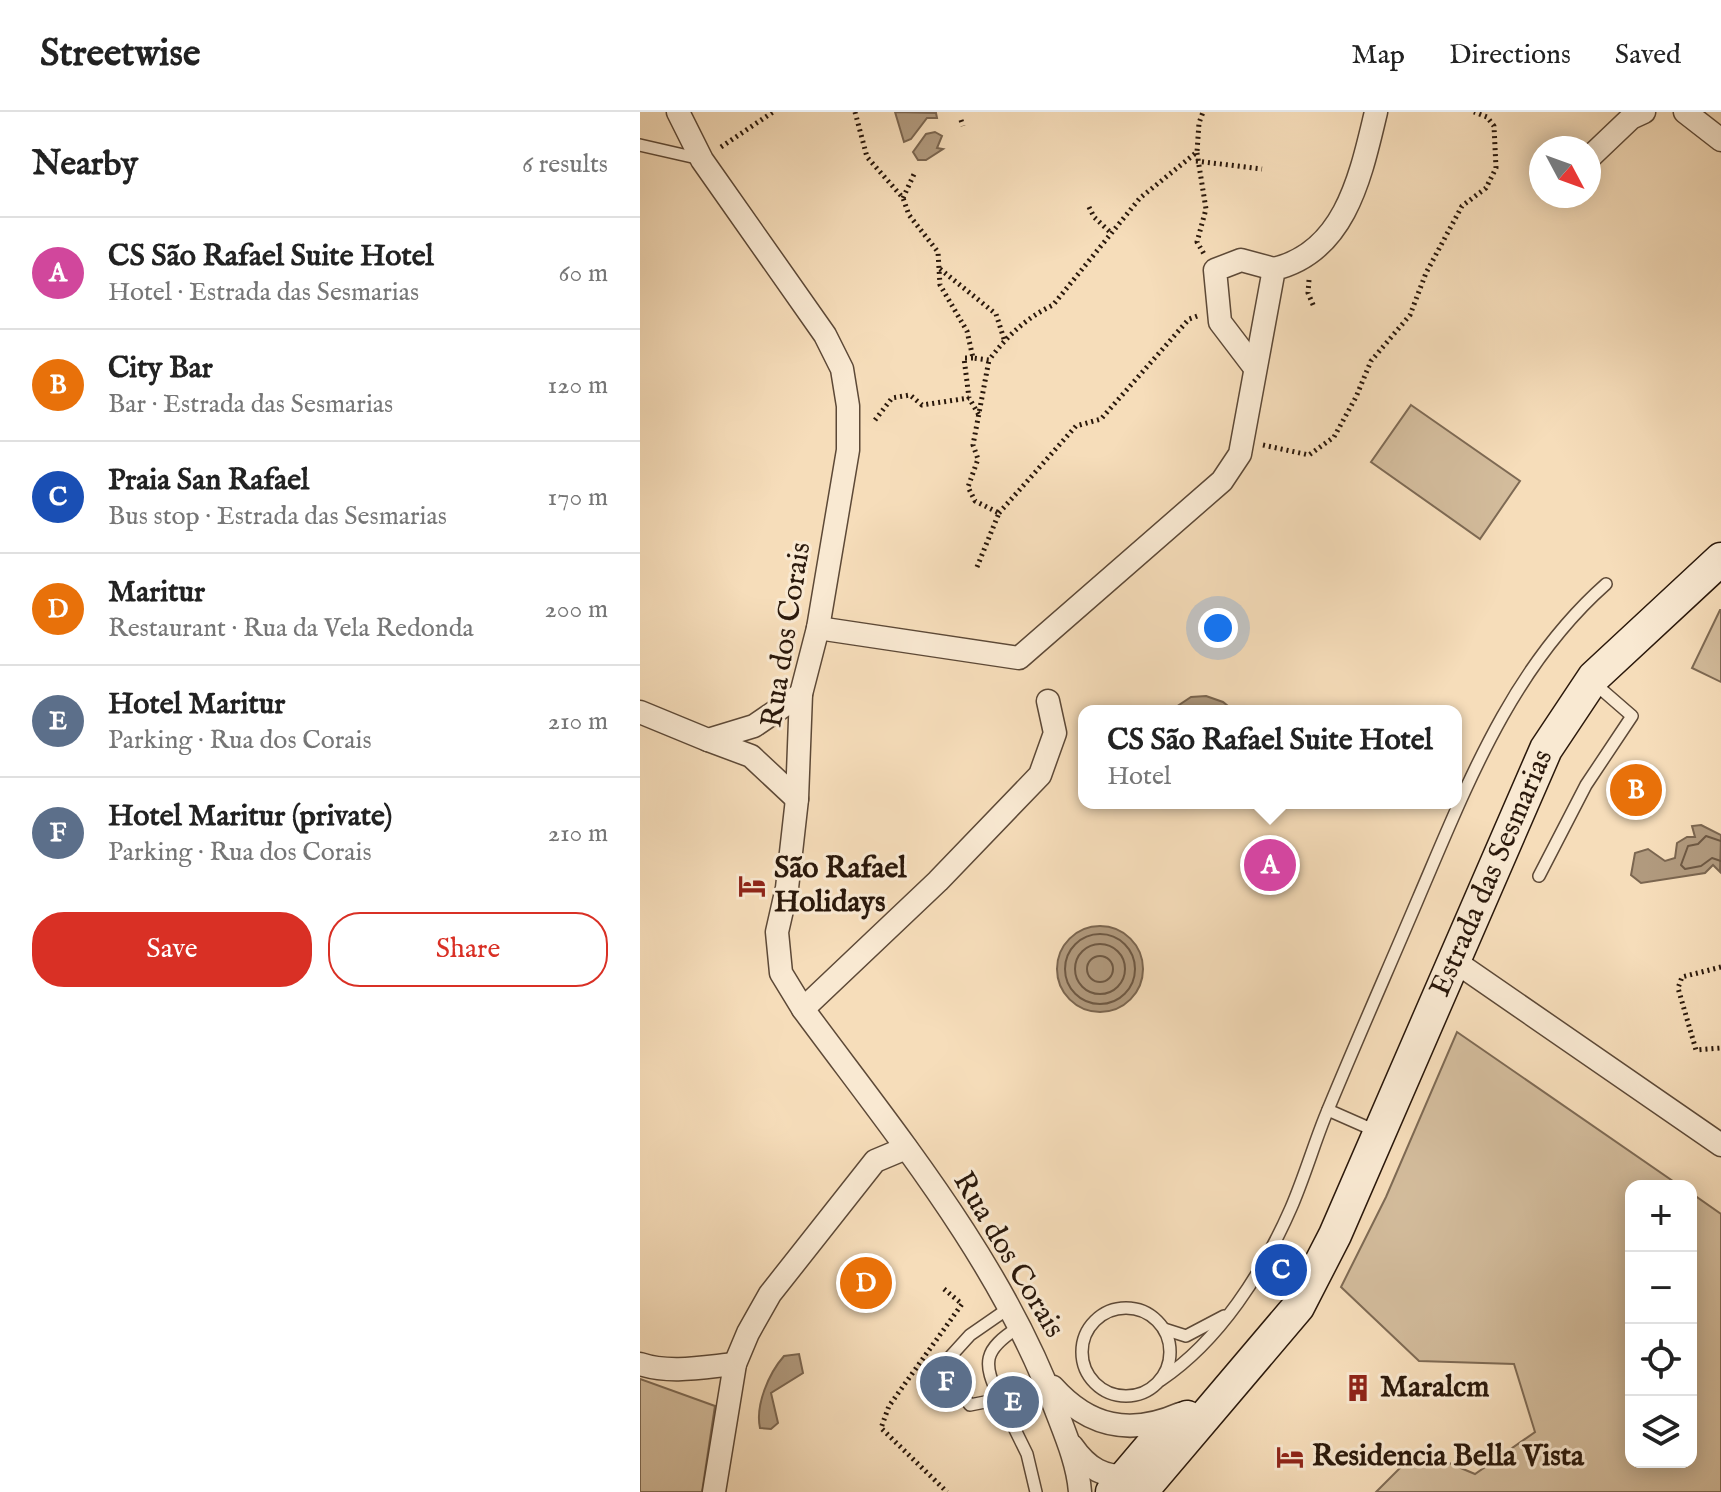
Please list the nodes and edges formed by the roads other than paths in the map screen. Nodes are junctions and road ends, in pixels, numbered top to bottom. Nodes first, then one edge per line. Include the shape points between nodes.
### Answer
1 (678, 112) edge
2 (1376, 112) edge
3 (1644, 112) edge
4 (1685, 112) edge
5 (1721, 140) edge
6 (640, 145) edge
7 (1601, 147) edge
8 (702, 160) junction
9 (1274, 269) junction
10 (1255, 368) junction
11 (1721, 559) edge
12 (1606, 584) dead end
13 (818, 628) junction
14 (1592, 680) junction
15 (801, 694) junction
16 (1048, 701) dead end
17 (640, 712) edge
18 (708, 740) junction
19 (797, 799) junction
20 (1462, 802) edge
21 (1459, 809) edge
22 (1539, 876) dead end
23 (1453, 960) junction
24 (803, 1009) junction
25 (1328, 1110) junction
26 (1379, 1133) junction
27 (1721, 1145) edge
28 (906, 1148) junction
29 (1335, 1235) junction
30 (1231, 1311) junction
31 (1014, 1318) junction
32 (1164, 1329) junction
33 (640, 1364) edge
34 (735, 1364) junction
35 (1045, 1378) junction
36 (1161, 1380) junction
37 (1000, 1399) junction
38 (1199, 1406) junction
39 (1101, 1423) junction
40 (1067, 1438) junction
41 (1129, 1481) edge
42 (714, 1492) edge
43 (1036, 1492) edge
44 (1080, 1492) edge

1 - 8 street, Rua dos Corais
2 - 9 street via 1345,217 1293,265
3 - 7 street
4 - 5 street
6 - 8 lane
8 - 13 street, Rua dos Corais via 825,335 842,369 848,450
9 - 10 street
9 - 10 street via 1241,260 1215,270 1220,322
10 - 13 street via 1233,468 1019,658
11 - 14 street, Estrada das Sesmarias
12 - 20 lane via 1570,616 1499,717
13 - 15 street, Rua dos Corais
14 - 22 lane via 1632,716 1586,785
14 - 23 street, Estrada das Sesmarias via 1546,749
15 - 18 street via 754,726
15 - 19 street, Rua dos Corais
16 - 24 street via 1055,733 1040,775
17 - 18 street
18 - 19 street via 751,756
19 - 24 street, Rua dos Corais via 777,952 781,973
21 - 25 lane
23 - 26 street, Estrada das Sesmarias
23 - 27 street
24 - 28 street, Rua dos Corais
25 - 26 lane
25 - 30 lane via 1291,1208
26 - 29 street, Estrada das Sesmarias
28 - 31 street, Rua dos Corais via 969,1238
28 - 34 street via 875,1161 770,1294
29 - 38 street, Estrada das Sesmarias via 1260,1339
29 - 41 street, Estrada das Sesmarias via 1298,1307 1180,1447
30 - 32 lane via 1186,1336
30 - 36 lane via 1187,1362
31 - 35 street, Rua dos Corais
31 - 37 lane via 988,1355 988,1376
31 - 37 lane via 970,1335 940,1368 970,1405
32 - 36 lane via 1170,1358
32 - 36 lane via 1146,1312 1119,1308 1094,1320 1082,1341 1081,1357 1090,1380 1115,1396 1144,1393
33 - 34 street via 680,1369
34 - 42 street
35 - 39 street via 1072,1408
35 - 40 street
37 - 43 lane via 1027,1454
38 - 39 street via 1164,1421 1134,1426
38 - 41 street, Estrada das Sesmarias
39 - 41 street via 1134,1446
40 - 41 street via 1084,1463 1109,1478
40 - 44 street

